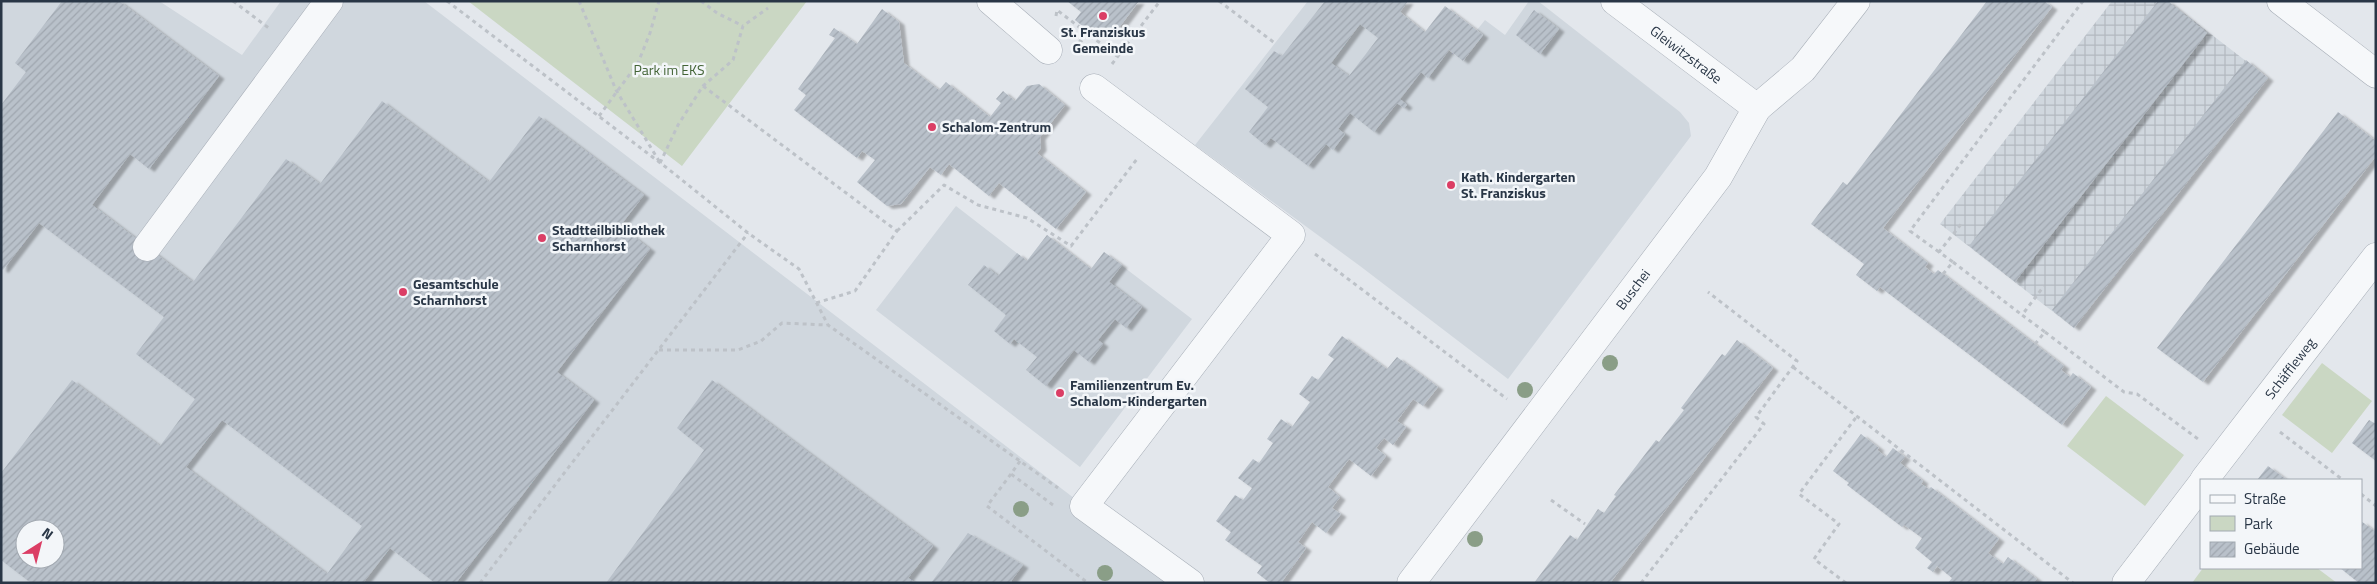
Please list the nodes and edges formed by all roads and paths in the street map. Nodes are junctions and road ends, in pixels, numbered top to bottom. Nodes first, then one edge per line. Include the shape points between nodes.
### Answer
1 (233, 1) edge
2 (329, 1) edge
3 (447, 1) edge
4 (579, 1) edge
5 (659, 1) edge
6 (701, 1) edge
7 (991, 1) edge
8 (1160, 1) edge
9 (1219, 1) edge
10 (1615, 1) edge
11 (1856, 1) edge
12 (2083, 1) edge
13 (2281, 1) edge
14 (768, 8) dead end
15 (743, 26) junction
16 (1276, 44) dead end
17 (294, 48) junction
18 (1048, 50) dead end
19 (2376, 74) edge
20 (704, 86) junction
21 (1094, 88) joint
22 (616, 90) junction
23 (1758, 108) junction
24 (599, 116) junction
25 (1155, 134) junction
26 (660, 163) junction
27 (1962, 223) dead end
28 (897, 231) junction
29 (748, 234) junction
30 (1291, 235) junction
31 (147, 247) dead end
32 (1939, 252) junction
33 (2376, 257) edge
34 (1953, 262) junction
35 (1943, 274) dead end
36 (2044, 286) dead end
37 (1708, 292) dead end
38 (816, 303) junction
39 (2022, 315) junction
40 (828, 325) junction
41 (2044, 332) junction
42 (2035, 344) dead end
43 (658, 350) junction
44 (1794, 367) junction
45 (1507, 399) dead end
46 (2256, 413) junction
47 (1857, 416) junction
48 (2222, 457) junction
49 (1011, 474) dead end
50 (2205, 479) edge
51 (2342, 479) edge
52 (2200, 486) edge
53 (2362, 495) edge
54 (1551, 500) dead end
55 (1084, 506) junction
56 (2376, 506) edge
57 (1585, 524) dead end
58 (480, 583) edge
59 (1088, 583) edge
60 (1190, 583) edge
61 (1411, 583) edge
62 (1641, 583) edge
63 (1846, 583) edge
64 (2073, 583) edge
65 (2126, 583) edge

1 - 17 path
2 - 17 street
3 - 24 path
4 - 22 path
5 - 22 path via 638,63
6 - 15 path
7 - 18 street
8 - 21 path
9 - 16 path
10 - 23 street, Gleiwitzstraße
11 - 23 street, Buschei via 1803,69
12 - 32 path via 1910,231
13 - 19 street
14 - 15 path
15 - 20 path via 733,60
17 - 31 street
20 - 26 path via 678,125
20 - 28 path
21 - 25 street
22 - 24 path
22 - 26 path
23 - 61 street, Buschei via 1718,177
24 - 26 path
25 - 28 path via 1071,246 1027,218 978,205 944,185
25 - 30 street
26 - 29 path
27 - 32 path
28 - 38 path via 855,292
29 - 38 path via 799,270
29 - 43 path
30 - 45 path
30 - 55 street
32 - 34 path
33 - 46 street, Schäffleweg
34 - 35 path
34 - 39 path
36 - 39 path
37 - 44 path via 1797,361
38 - 40 path
39 - 41 path
40 - 43 path via 782,323 761,340 738,350
40 - 55 path
41 - 42 path
41 - 48 path via 2124,392 2138,394
43 - 58 path
44 - 47 path
44 - 62 path via 1756,418 1764,424
46 - 48 street, Schäffleweg
46 - 51 path
47 - 63 path via 1799,494 1840,524 1814,559
47 - 64 path
48 - 50 street, Schäffleweg
49 - 59 path via 987,506
52 - 65 street
53 - 56 path
54 - 57 path
55 - 60 street

